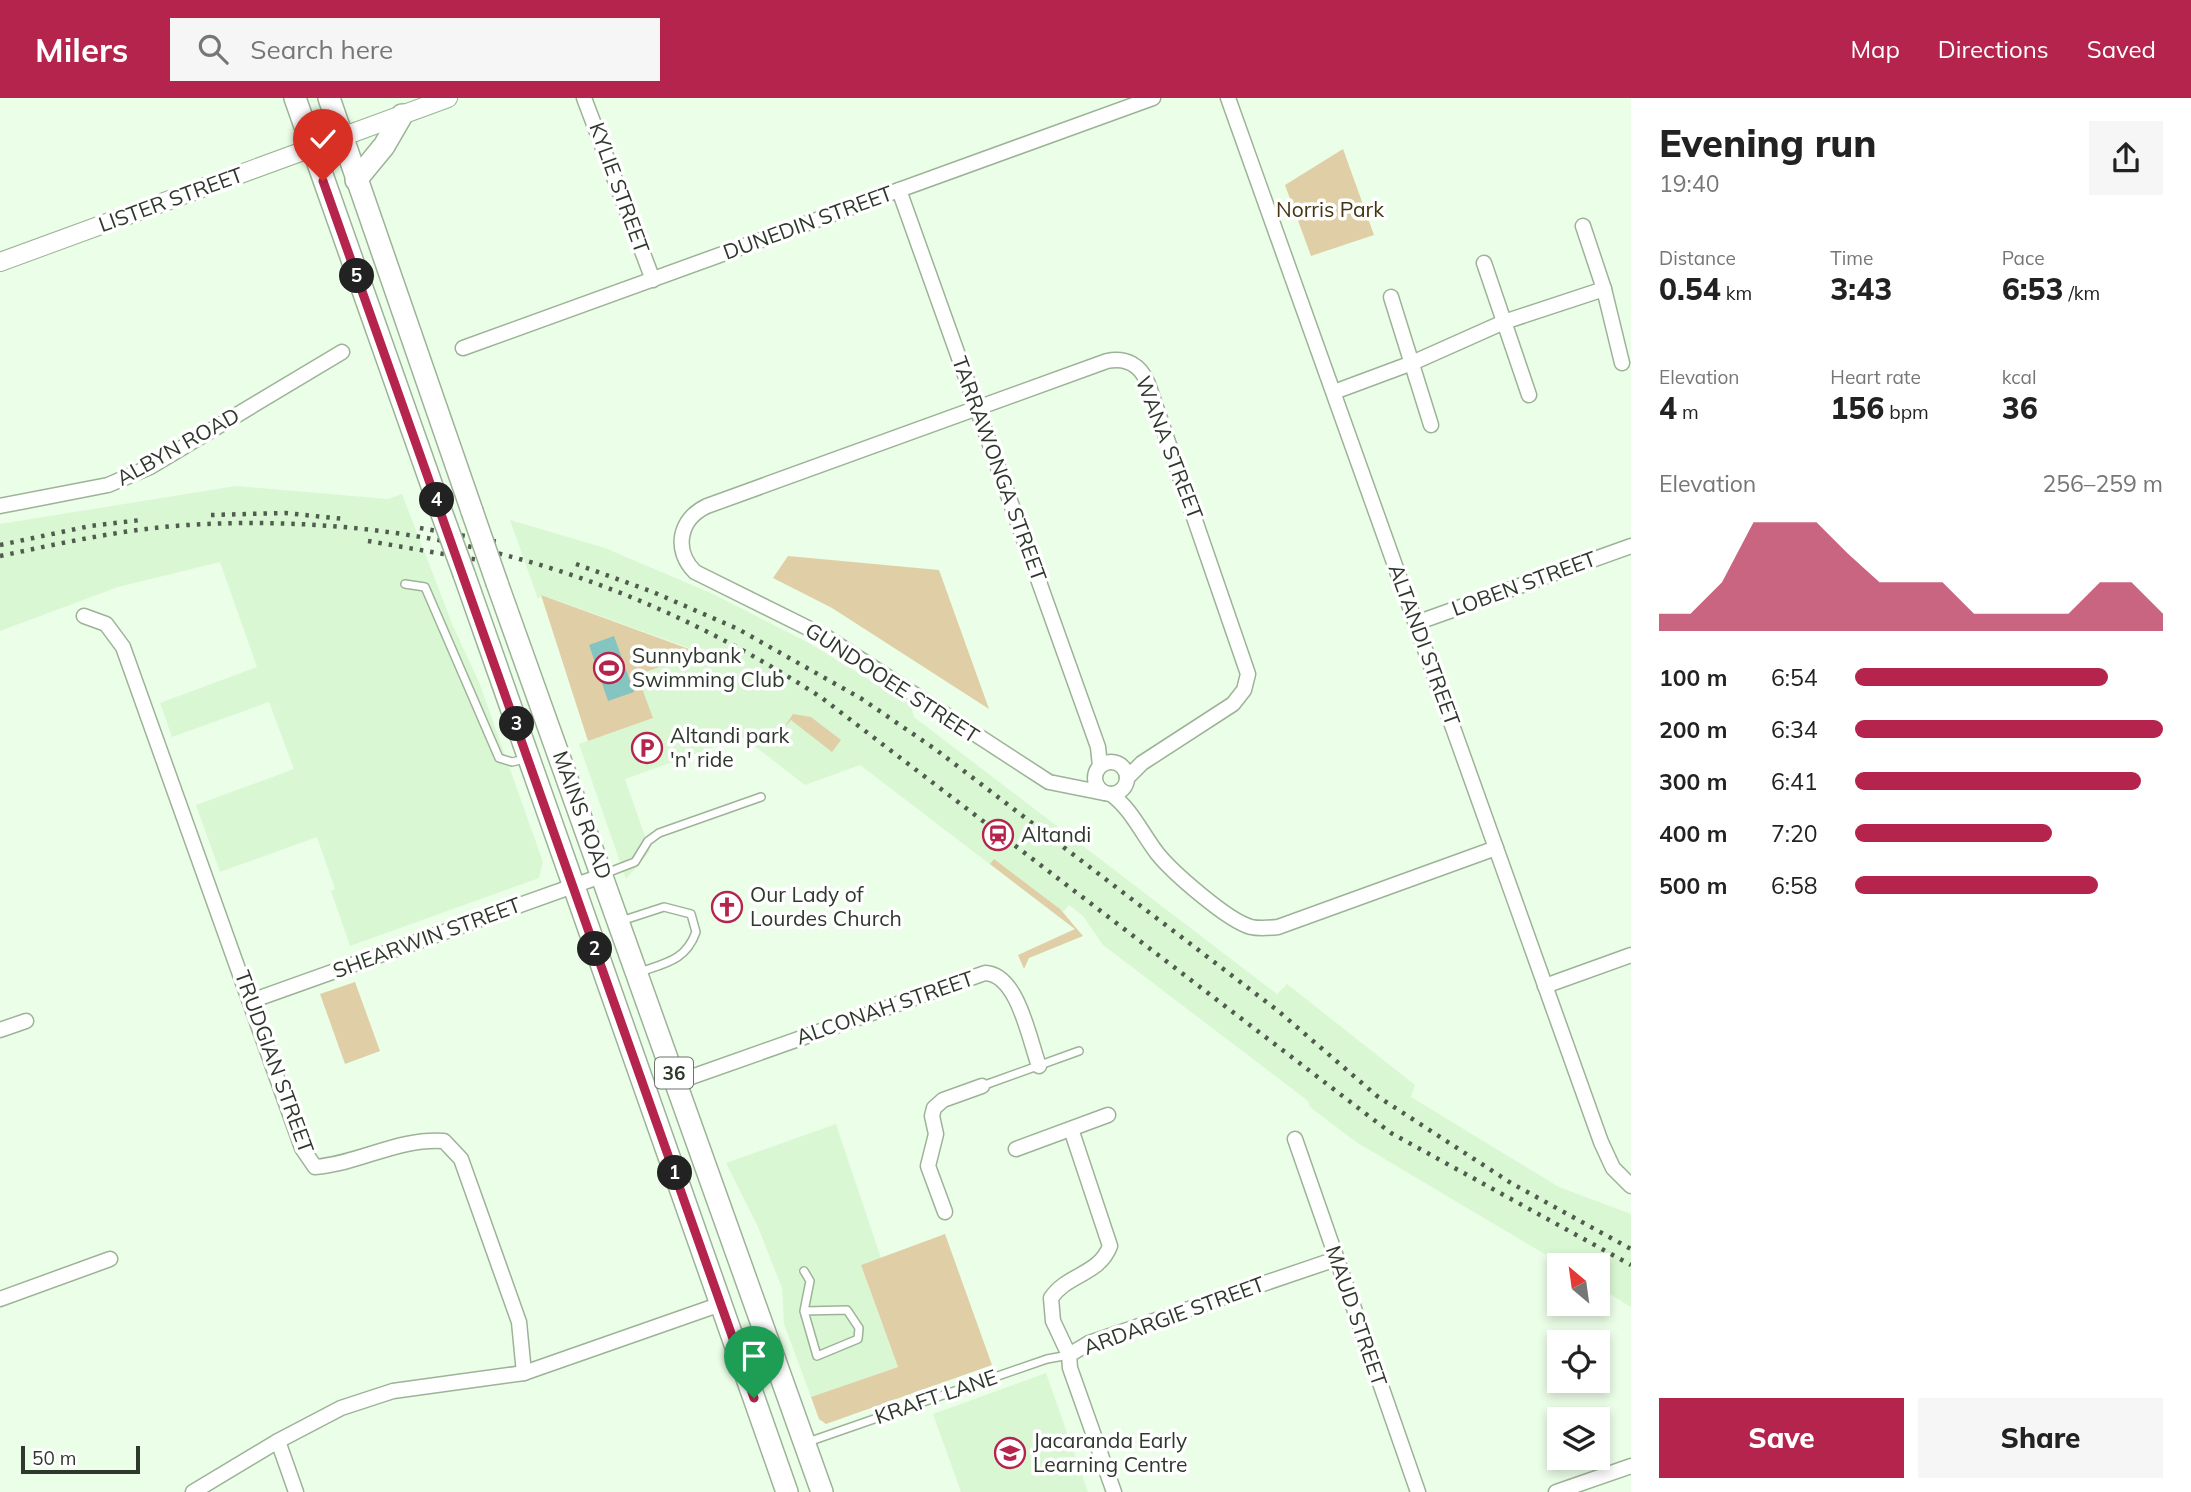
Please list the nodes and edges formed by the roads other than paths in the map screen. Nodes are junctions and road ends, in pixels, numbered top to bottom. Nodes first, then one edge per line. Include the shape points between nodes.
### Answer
1 (295, 98) edge
2 (329, 98) edge
3 (448, 98) edge
4 (584, 98) edge
5 (1153, 98) edge
6 (1228, 98) edge
7 (402, 115) junction
8 (342, 137) junction
9 (313, 149) junction
10 (356, 180) junction
11 (899, 190) junction
12 (1583, 226) dead end
13 (0, 262) edge
14 (1484, 263) dead end
15 (653, 280) junction
16 (1604, 289) junction
17 (1391, 297) dead end
18 (1504, 323) junction
19 (463, 348) dead end
20 (342, 352) dead end
21 (1412, 363) junction
22 (1622, 363) dead end
23 (1334, 392) junction
24 (1529, 395) dead end
25 (978, 410) junction
26 (1431, 425) dead end
27 (0, 506) edge
28 (681, 542) joint
29 (1631, 546) edge
30 (405, 584) dead end
31 (84, 616) dead end
32 (1416, 623) junction
33 (529, 758) junction
34 (1114, 772) junction
35 (1082, 787) junction
36 (1107, 793) junction
37 (761, 797) dead end
38 (1126, 805) junction
39 (1496, 848) junction
40 (604, 875) junction
41 (573, 886) junction
42 (620, 922) junction
43 (1631, 955) edge
44 (639, 973) junction
45 (1545, 986) junction
46 (251, 1001) junction
47 (26, 1021) dead end
48 (0, 1030) edge
49 (1079, 1051) dead end
50 (1039, 1066) junction
51 (677, 1082) junction
52 (982, 1086) joint
53 (1108, 1115) dead end
54 (1071, 1129) junction
55 (1295, 1139) dead end
56 (1016, 1149) dead end
57 (1631, 1186) edge
58 (945, 1212) dead end
59 (110, 1259) dead end
60 (1336, 1259) junction
61 (804, 1271) dead end
62 (0, 1299) edge
63 (722, 1304) junction
64 (804, 1311) junction
65 (1069, 1354) junction
66 (524, 1373) junction
67 (278, 1441) junction
68 (804, 1444) junction
69 (1631, 1466) edge
70 (193, 1492) edge
71 (296, 1492) edge
72 (788, 1492) edge
73 (822, 1492) edge
74 (1114, 1492) edge
75 (1418, 1492) edge
76 (1556, 1492) edge

1 - 9 main road, MAINS ROAD / 36
2 - 8 main road, MAINS ROAD / 36
3 - 7 street, LISTER STREET
4 - 15 street, KYLIE STREET
5 - 11 street, DUNEDIN STREET
6 - 23 street, ALTANDI STREET
7 - 8 street, LISTER STREET
7 - 10 main road
8 - 9 street, LISTER STREET
8 - 10 main road, MAINS ROAD / 36
9 - 13 street, LISTER STREET
9 - 33 main road, MAINS ROAD / 36, bridge
10 - 40 main road, MAINS ROAD / 36, bridge
11 - 15 street, DUNEDIN STREET
11 - 25 street, TARRAWONGA STREET
12 - 16 street
14 - 18 street
15 - 19 street, DUNEDIN STREET
16 - 18 street
16 - 22 street
17 - 21 street
18 - 21 street
18 - 24 street
20 - 27 street, ALBYN ROAD via 150,467 108,485
21 - 23 street
21 - 26 street
23 - 32 street, ALTANDI STREET
25 - 28 street, WANA STREET via 698,510 685,524
25 - 34 street, TARRAWONGA STREET via 1098,747
25 - 34 street, WANA STREET via 1113,360 1132,364 1146,378 1248,674 1244,690 1233,704 1142,763
28 - 35 street, GUNDOOEE STREET via 685,559 702,576 826,637 1049,782
29 - 32 street, LOBEN STREET
30 - 33 lane via 425,587 499,758 512,762
31 - 46 street, TRUDGIAN STREET via 106,624 124,646
32 - 39 street, ALTANDI STREET
33 - 41 main road, MAINS ROAD / 36
34 - 35 street
34 - 36 street, TARRAWONGA STREET via 1099,789
34 - 36 street via 1122,790
34 - 38 street
35 - 36 street, GUNDOOEE STREET
36 - 38 street, GUNDOOEE STREET
37 - 40 lane via 660,832 635,862
38 - 39 street, GUNDOOEE STREET via 1173,871 1233,918 1262,928 1278,927
39 - 45 street, ALTANDI STREET
40 - 41 street, SHEARWIN STREET
40 - 42 main road, MAINS ROAD / 36
41 - 46 street, SHEARWIN STREET
41 - 63 main road, MAINS ROAD / 36
42 - 44 main road, MAINS ROAD / 36
42 - 44 lane via 664,906 691,915 696,932 687,951
43 - 45 street
44 - 51 main road, MAINS ROAD / 36
45 - 57 street, ALTANDI STREET via 1608,1161
46 - 66 street, TRUDGIAN STREET via 302,1148 315,1167 339,1165 418,1140 444,1141 461,1159 519,1322
47 - 48 street
49 - 50 lane
50 - 51 street, ALCONAH STREET via 1012,989 1003,978 985,973
50 - 52 lane
51 - 68 main road, MAINS ROAD / 36
52 - 58 street via 943,1100 934,1108 936,1134 928,1166
53 - 54 street
54 - 56 street
54 - 65 street via 1110,1246 1100,1265 1059,1286 1051,1298 1053,1321
55 - 60 street, MAUD STREET
59 - 62 street
60 - 65 street, ARDARGIE STREET via 1089,1343
60 - 75 street, MAUD STREET
61 - 64 lane via 810,1281
63 - 66 street
63 - 72 main road, MAINS ROAD / 36
64 - 64 lane via 847,1310 859,1328 858,1339 817,1356
65 - 68 lane, KRAFT LANE
65 - 74 street, ARDARGIE STREET
66 - 67 street via 393,1391 341,1409
67 - 70 street
67 - 71 street
68 - 73 main road, MAINS ROAD / 36
69 - 76 street

